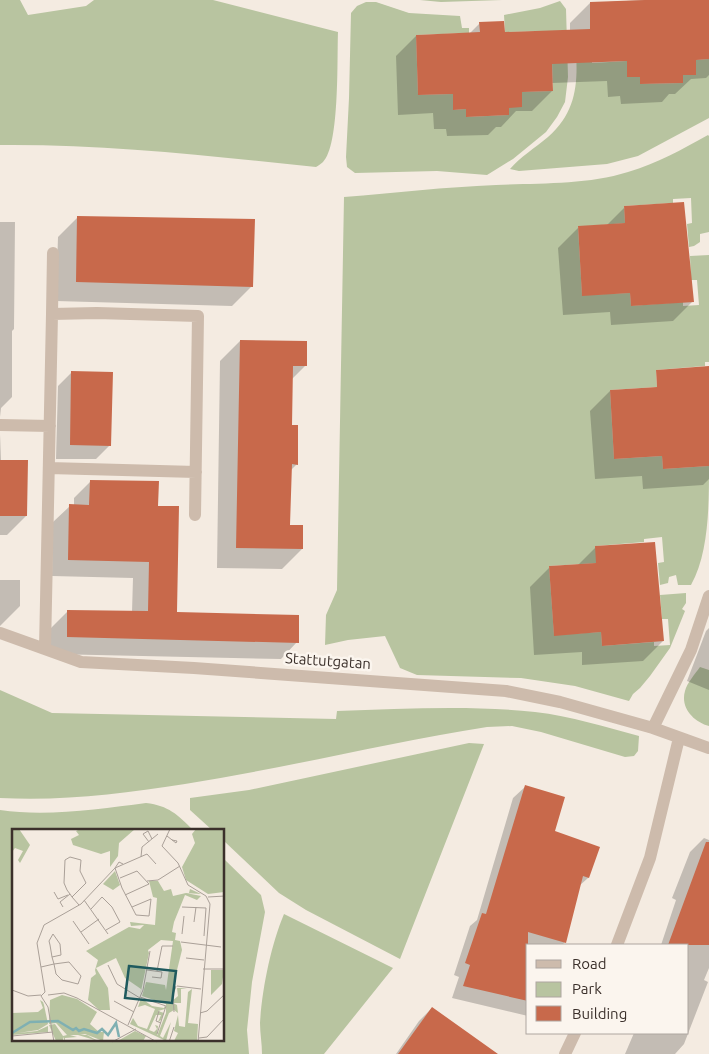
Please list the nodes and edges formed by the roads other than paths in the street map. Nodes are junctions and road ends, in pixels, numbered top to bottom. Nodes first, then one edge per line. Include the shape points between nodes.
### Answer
1 (53, 253) dead end
2 (52, 314) junction
3 (0, 425) edge
4 (50, 426) junction
5 (49, 468) junction
6 (196, 472) junction
7 (195, 514) dead end
8 (709, 596) edge
9 (0, 633) edge
10 (45, 649) junction
11 (653, 728) junction
12 (679, 738) junction
13 (709, 748) edge
14 (617, 944) edge
15 (575, 1034) edge
16 (565, 1054) edge

1 - 2 street
2 - 4 street
2 - 6 street via 198,316
3 - 4 street
4 - 5 street
5 - 6 street
5 - 10 street
6 - 7 street
8 - 11 street via 691,650
9 - 10 street, Stattutgatan
10 - 11 street, Stattutgatan via 81,662 506,691 560,702
11 - 12 street, Stattutgatan
12 - 13 street, Stattutgatan
12 - 14 street via 650,858
15 - 16 street

